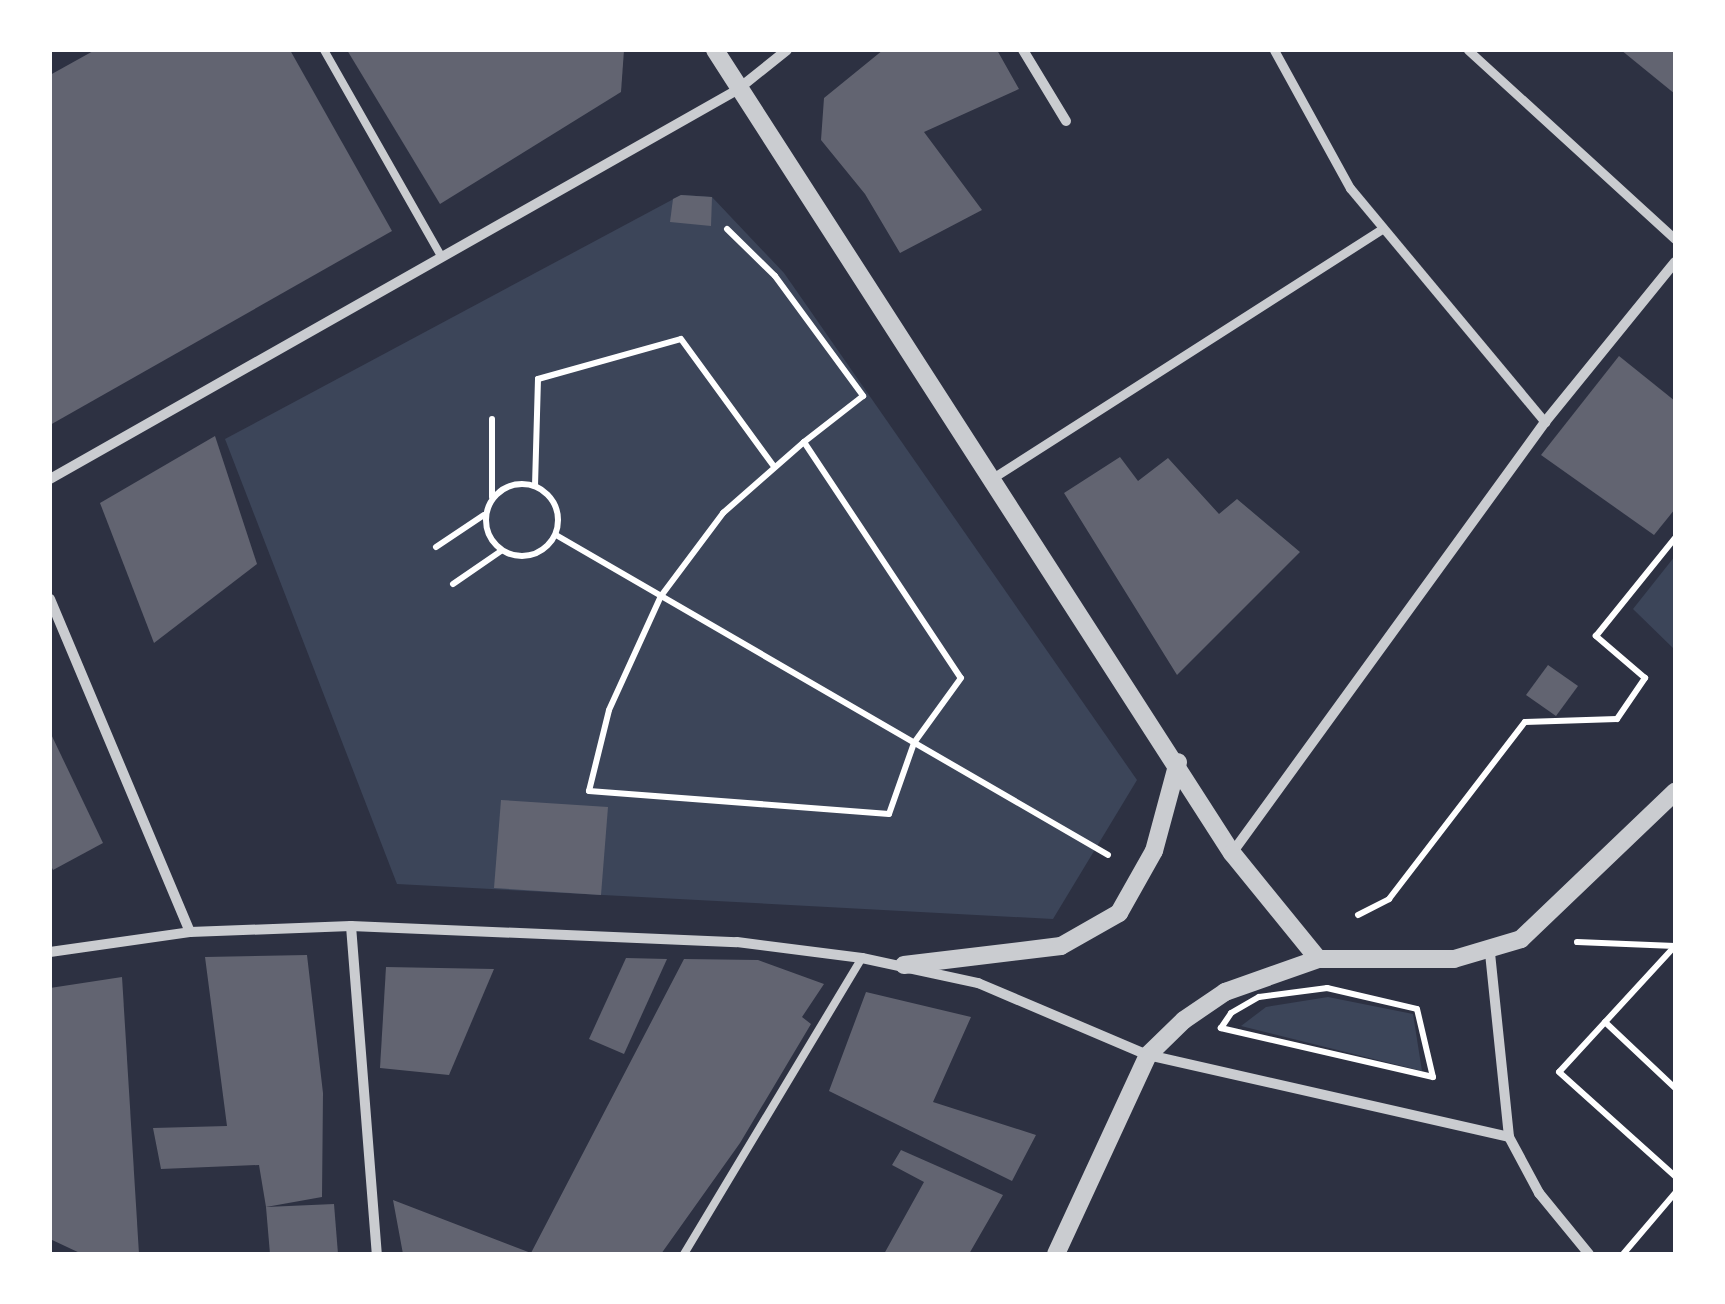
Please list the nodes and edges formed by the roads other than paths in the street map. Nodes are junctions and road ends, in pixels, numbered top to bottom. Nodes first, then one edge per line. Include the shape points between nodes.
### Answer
1 (324, 50) edge
2 (715, 50) edge
3 (787, 50) edge
4 (1023, 50) edge
5 (1274, 50) edge
6 (1468, 50) edge
7 (738, 90) junction
8 (1066, 122) dead end
9 (1382, 229) junction
10 (1675, 239) edge
11 (442, 256) junction
12 (1675, 262) edge
13 (1545, 422) junction
14 (50, 479) edge
15 (991, 479) junction
16 (50, 599) edge
17 (1178, 762) junction
18 (1675, 792) edge
19 (1232, 853) junction
20 (351, 926) junction
21 (190, 932) junction
22 (50, 952) edge
23 (1490, 954) junction
24 (862, 958) junction
25 (1318, 959) junction
26 (904, 966) junction
27 (1148, 1055) junction
28 (1509, 1137) junction
29 (377, 1254) edge
30 (684, 1254) edge
31 (1056, 1254) edge
32 (1590, 1254) edge

1 - 11 lane
2 - 7 street
3 - 7 street
4 - 8 street
5 - 9 street via 1350,188
6 - 10 street
7 - 11 street
7 - 15 street via 810,190
9 - 13 street
9 - 15 street
11 - 14 street
12 - 13 street
13 - 19 street
15 - 17 street
16 - 21 street
17 - 19 street
17 - 26 street via 1143,876 1120,913 1061,946
18 - 23 street via 1521,939
19 - 25 street
20 - 21 street
20 - 24 street via 631,933
20 - 29 street
21 - 22 street
23 - 25 street
23 - 28 street
24 - 26 street
24 - 30 lane
25 - 27 street via 1225,992
26 - 27 street via 978,983
27 - 28 street
27 - 31 street
28 - 32 street via 1538,1194

